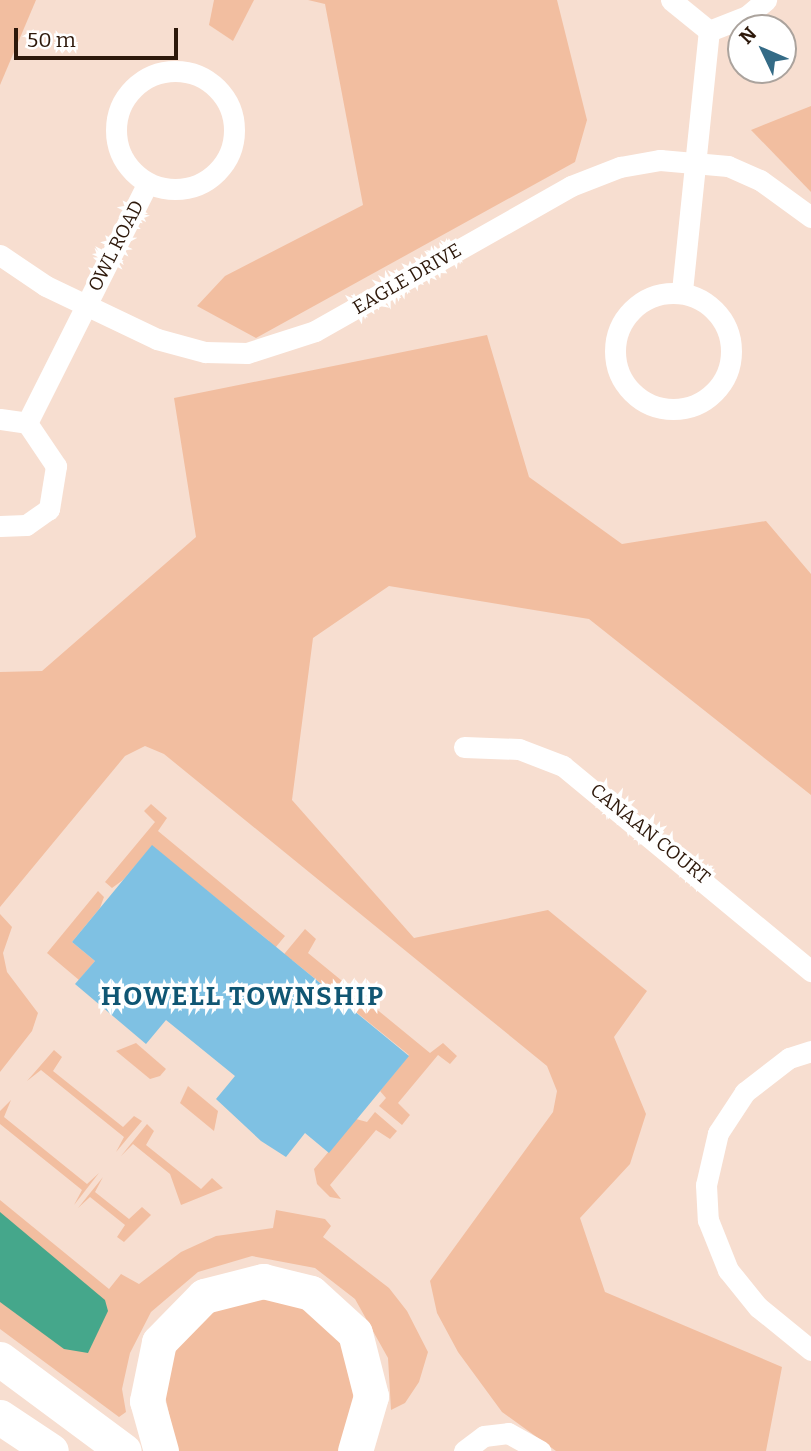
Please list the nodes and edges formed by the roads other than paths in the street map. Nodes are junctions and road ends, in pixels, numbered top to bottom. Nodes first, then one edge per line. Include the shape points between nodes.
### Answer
1 (671, 0) edge
2 (766, 0) edge
3 (709, 31) junction
4 (695, 161) junction
5 (147, 184) junction
6 (811, 217) edge
7 (0, 255) edge
8 (682, 291) junction
9 (85, 307) junction
10 (0, 419) edge
11 (27, 423) junction
12 (0, 526) edge
13 (464, 747) dead end
14 (811, 971) edge
15 (811, 1051) edge
16 (811, 1350) edge
17 (0, 1359) edge
18 (0, 1417) edge
19 (0, 1435) edge
20 (15, 1451) edge
21 (51, 1451) edge
22 (124, 1451) edge
23 (161, 1451) edge
24 (355, 1451) edge
25 (464, 1451) edge
26 (540, 1451) edge

1 - 3 street
2 - 3 street via 747,16
3 - 4 street
4 - 6 street, EAGLE DRIVE via 760,180
4 - 8 street
4 - 9 street, EAGLE DRIVE via 620,167 571,186 315,331 268,349 205,352
5 - 5 street, OWL ROAD via 199,185 227,161 233,119 215,87 194,75 150,74 123,101 121,149
5 - 9 street, OWL ROAD
7 - 9 street, EAGLE DRIVE
8 - 8 street via 636,306 613,348 615,369 636,394 678,410 711,396 726,378 733,353 724,321
9 - 11 street, OWL ROAD
10 - 11 street
11 - 12 street via 55,459 55,494 39,519
13 - 14 street, CANAAN COURT via 519,749 563,766
15 - 16 street via 789,1058 744,1092 718,1133 706,1185 708,1220 728,1270 758,1307
17 - 22 highway
18 - 21 highway
19 - 20 highway
23 - 24 highway via 147,1401 149,1370 163,1335 204,1296 263,1281 311,1293 355,1333 371,1396
25 - 26 street via 484,1436 508,1433

